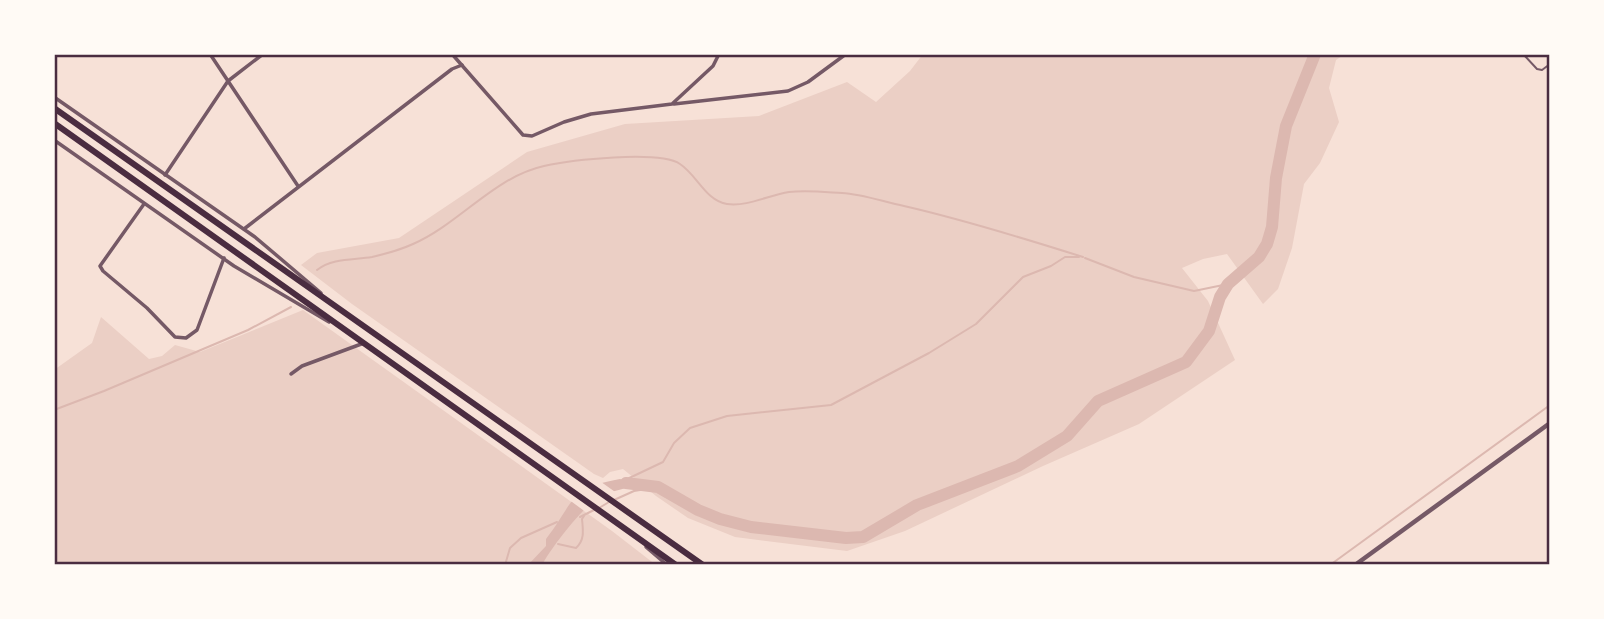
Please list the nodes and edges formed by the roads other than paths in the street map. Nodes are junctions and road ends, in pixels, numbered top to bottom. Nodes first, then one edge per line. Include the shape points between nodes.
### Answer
1 (210, 54) edge
2 (263, 54) edge
3 (452, 54) edge
4 (719, 54) edge
5 (846, 54) edge
6 (1523, 54) edge
7 (1550, 64) edge
8 (462, 65) junction
9 (228, 81) junction
10 (54, 97) edge
11 (672, 104) junction
12 (54, 108) edge
13 (54, 123) edge
14 (54, 140) edge
15 (165, 174) junction
16 (298, 186) junction
17 (145, 203) junction
18 (244, 229) junction
19 (224, 258) junction
20 (344, 312) junction
21 (361, 342) junction
22 (291, 374) dead end
23 (1550, 423) edge
24 (620, 526) junction
25 (667, 565) edge
26 (676, 565) edge
27 (706, 565) edge
28 (1355, 565) edge

1 - 9 street
2 - 9 street
3 - 8 street
4 - 11 street via 713,66
5 - 11 street via 788,91
6 - 7 lane via 1537,69
8 - 11 street via 523,135 532,136 591,114
8 - 16 street
9 - 15 street
9 - 16 street
10 - 15 street
12 - 20 highway
13 - 21 highway
14 - 17 street
15 - 18 street
16 - 18 street
17 - 19 street
17 - 19 street via 100,266 175,337 186,338 197,330
18 - 20 street
19 - 21 street
20 - 27 highway
21 - 22 street
21 - 24 highway
23 - 28 street
24 - 25 street
24 - 26 highway

